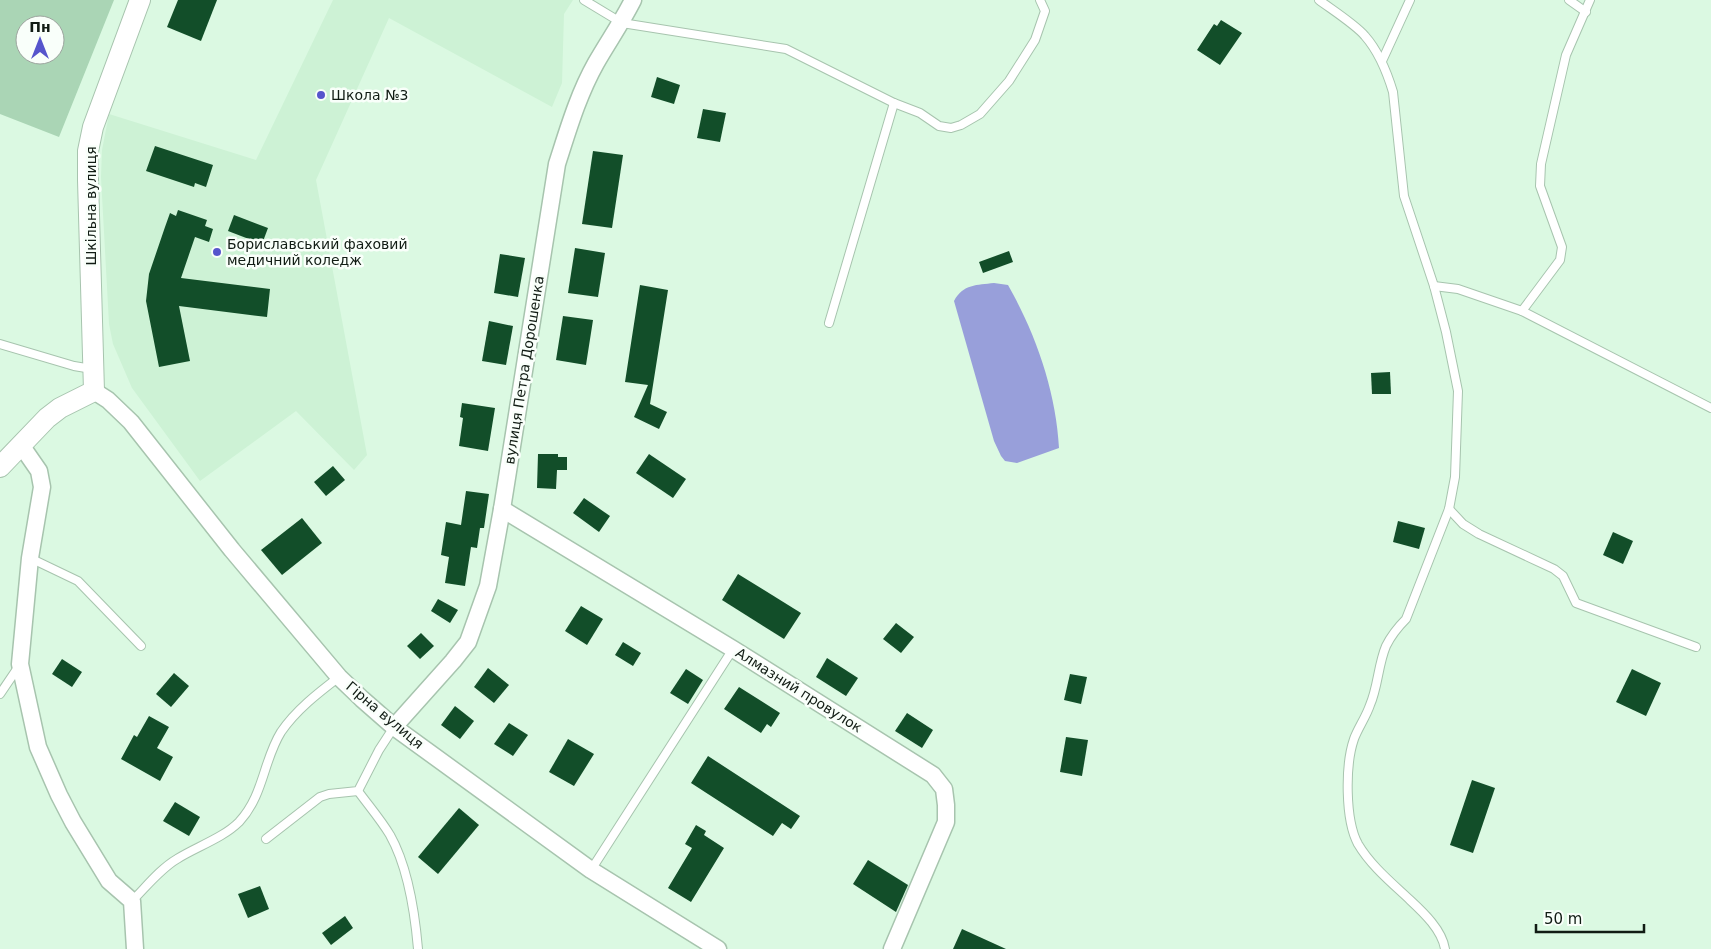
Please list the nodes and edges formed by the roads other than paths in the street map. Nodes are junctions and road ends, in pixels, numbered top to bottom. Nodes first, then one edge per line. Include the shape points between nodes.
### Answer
1 (140, 0) edge
2 (584, 0) edge
3 (633, 0) edge
4 (1040, 0) edge
5 (1045, 0) edge
6 (1319, 0) edge
7 (1410, 0) edge
8 (1569, 0) edge
9 (1590, 0) edge
10 (1045, 11) junction
11 (1586, 12) junction
12 (622, 23) junction
13 (1382, 61) junction
14 (894, 103) junction
15 (1434, 286) junction
16 (1522, 310) junction
17 (829, 323) dead end
18 (0, 344) edge
19 (94, 369) junction
20 (94, 391) junction
21 (1710, 406) edge
22 (21, 445) junction
23 (0, 467) edge
24 (502, 509) junction
25 (1449, 509) junction
26 (30, 558) junction
27 (141, 646) dead end
28 (1696, 647) dead end
29 (733, 649) junction
30 (20, 664) junction
31 (340, 677) junction
32 (0, 694) edge
33 (394, 727) junction
34 (358, 791) junction
35 (266, 840) dead end
36 (591, 870) junction
37 (132, 901) junction
38 (135, 949) edge
39 (418, 949) edge
40 (718, 949) edge
41 (892, 949) edge
42 (1445, 949) edge

1 - 19 street, Шкільна вулиця via 93,127 88,151
2 - 12 lane
3 - 12 street, вулиця Петра Дорошенка
4 - 10 lane
5 - 10 lane
6 - 13 lane via 1365,35
7 - 13 lane
8 - 11 lane
9 - 11 lane
10 - 14 lane via 1035,40 1009,82 980,114 951,128 939,126 920,112
11 - 16 lane via 1566,55 1541,164 1540,186 1562,247 1560,260
12 - 14 lane via 786,49
12 - 24 street, вулиця Петра Дорошенка via 596,64 574,111 557,164
13 - 15 lane via 1393,92 1404,196
14 - 17 lane
15 - 16 lane via 1458,289
15 - 25 lane via 1458,391 1455,477
16 - 21 lane
18 - 19 lane
19 - 20 street, Шкільна вулиця
20 - 22 street via 60,408
20 - 31 street, Гірна вулиця via 131,422 232,550
22 - 23 street
22 - 26 street via 39,471 42,488
24 - 29 street, Алмазний провулок
24 - 33 street, вулиця Петра Дорошенка via 488,586 468,642
25 - 28 lane via 1478,534 1554,568 1564,576 1576,603
25 - 42 lane via 1406,619 1386,647 1372,701 1354,738 1347,795 1358,843 1369,860 1421,910
26 - 27 lane via 78,581
26 - 30 street
29 - 36 lane
29 - 41 street, Алмазний провулок via 933,775 944,789 946,822
30 - 32 lane
30 - 37 street via 38,747 59,795 109,881
31 - 33 street, Гірна вулиця
31 - 37 lane via 301,709 281,733 254,803 238,823 176,860
33 - 34 lane
33 - 36 street, Гірна вулиця
34 - 35 lane via 320,797
34 - 39 lane via 391,837 399,855 416,923
36 - 40 street, Гірна вулиця
37 - 38 street

